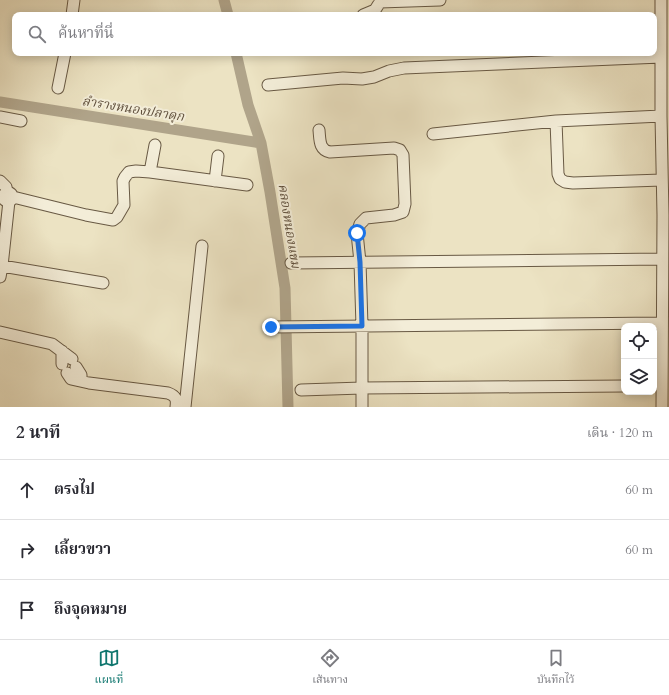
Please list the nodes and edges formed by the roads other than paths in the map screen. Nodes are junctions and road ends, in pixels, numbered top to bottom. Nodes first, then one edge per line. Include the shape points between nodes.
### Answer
1 (74, 0) edge
2 (440, 0) edge
3 (661, 0) edge
4 (380, 1) edge
5 (72, 12) edge
6 (370, 12) edge
7 (63, 56) edge
8 (661, 57) junction
9 (268, 85) dead end
10 (58, 88) dead end
11 (661, 116) junction
12 (0, 117) edge
13 (20, 121) dead end
14 (556, 121) junction
15 (319, 130) dead end
16 (433, 134) dead end
17 (155, 145) dead end
18 (218, 156) dead end
19 (150, 172) junction
20 (662, 180) junction
21 (0, 181) edge
22 (215, 181) junction
23 (247, 185) dead end
24 (10, 197) junction
25 (666, 215) edge
26 (202, 246) dead end
27 (2, 253) edge
28 (662, 260) junction
29 (360, 262) junction
30 (291, 263) dead end
31 (1, 271) edge
32 (103, 283) dead end
33 (662, 323) junction
34 (362, 326) junction
35 (276, 327) dead end
36 (0, 332) edge
37 (658, 385) edge
38 (621, 386) edge
39 (362, 388) junction
40 (301, 390) dead end
41 (176, 407) edge
42 (185, 407) edge
43 (362, 407) edge
44 (662, 407) edge

1 - 5 street
2 - 4 street
3 - 8 street
4 - 6 street via 375,10
7 - 10 street
8 - 9 street via 404,68 362,79 344,78
8 - 11 street
11 - 14 street
11 - 20 street
12 - 13 street
14 - 16 street
14 - 20 street via 558,174 565,182
15 - 29 street via 322,149 325,151 394,148 400,150 403,155 403,212 366,218 360,224 357,233
17 - 19 street
18 - 22 street
19 - 22 street
19 - 24 street via 129,172 125,177 124,205 113,220
20 - 25 street
21 - 24 street
22 - 23 street
24 - 27 street
25 - 28 street
26 - 42 street
27 - 31 street
28 - 29 street
28 - 33 street
29 - 30 street
29 - 34 street
31 - 32 street
33 - 34 street
33 - 37 street
34 - 35 street
34 - 39 street
36 - 41 street via 52,344 62,352 69,366 81,375 81,380 168,393 176,398
37 - 44 street
38 - 39 street
39 - 40 street
39 - 43 street

